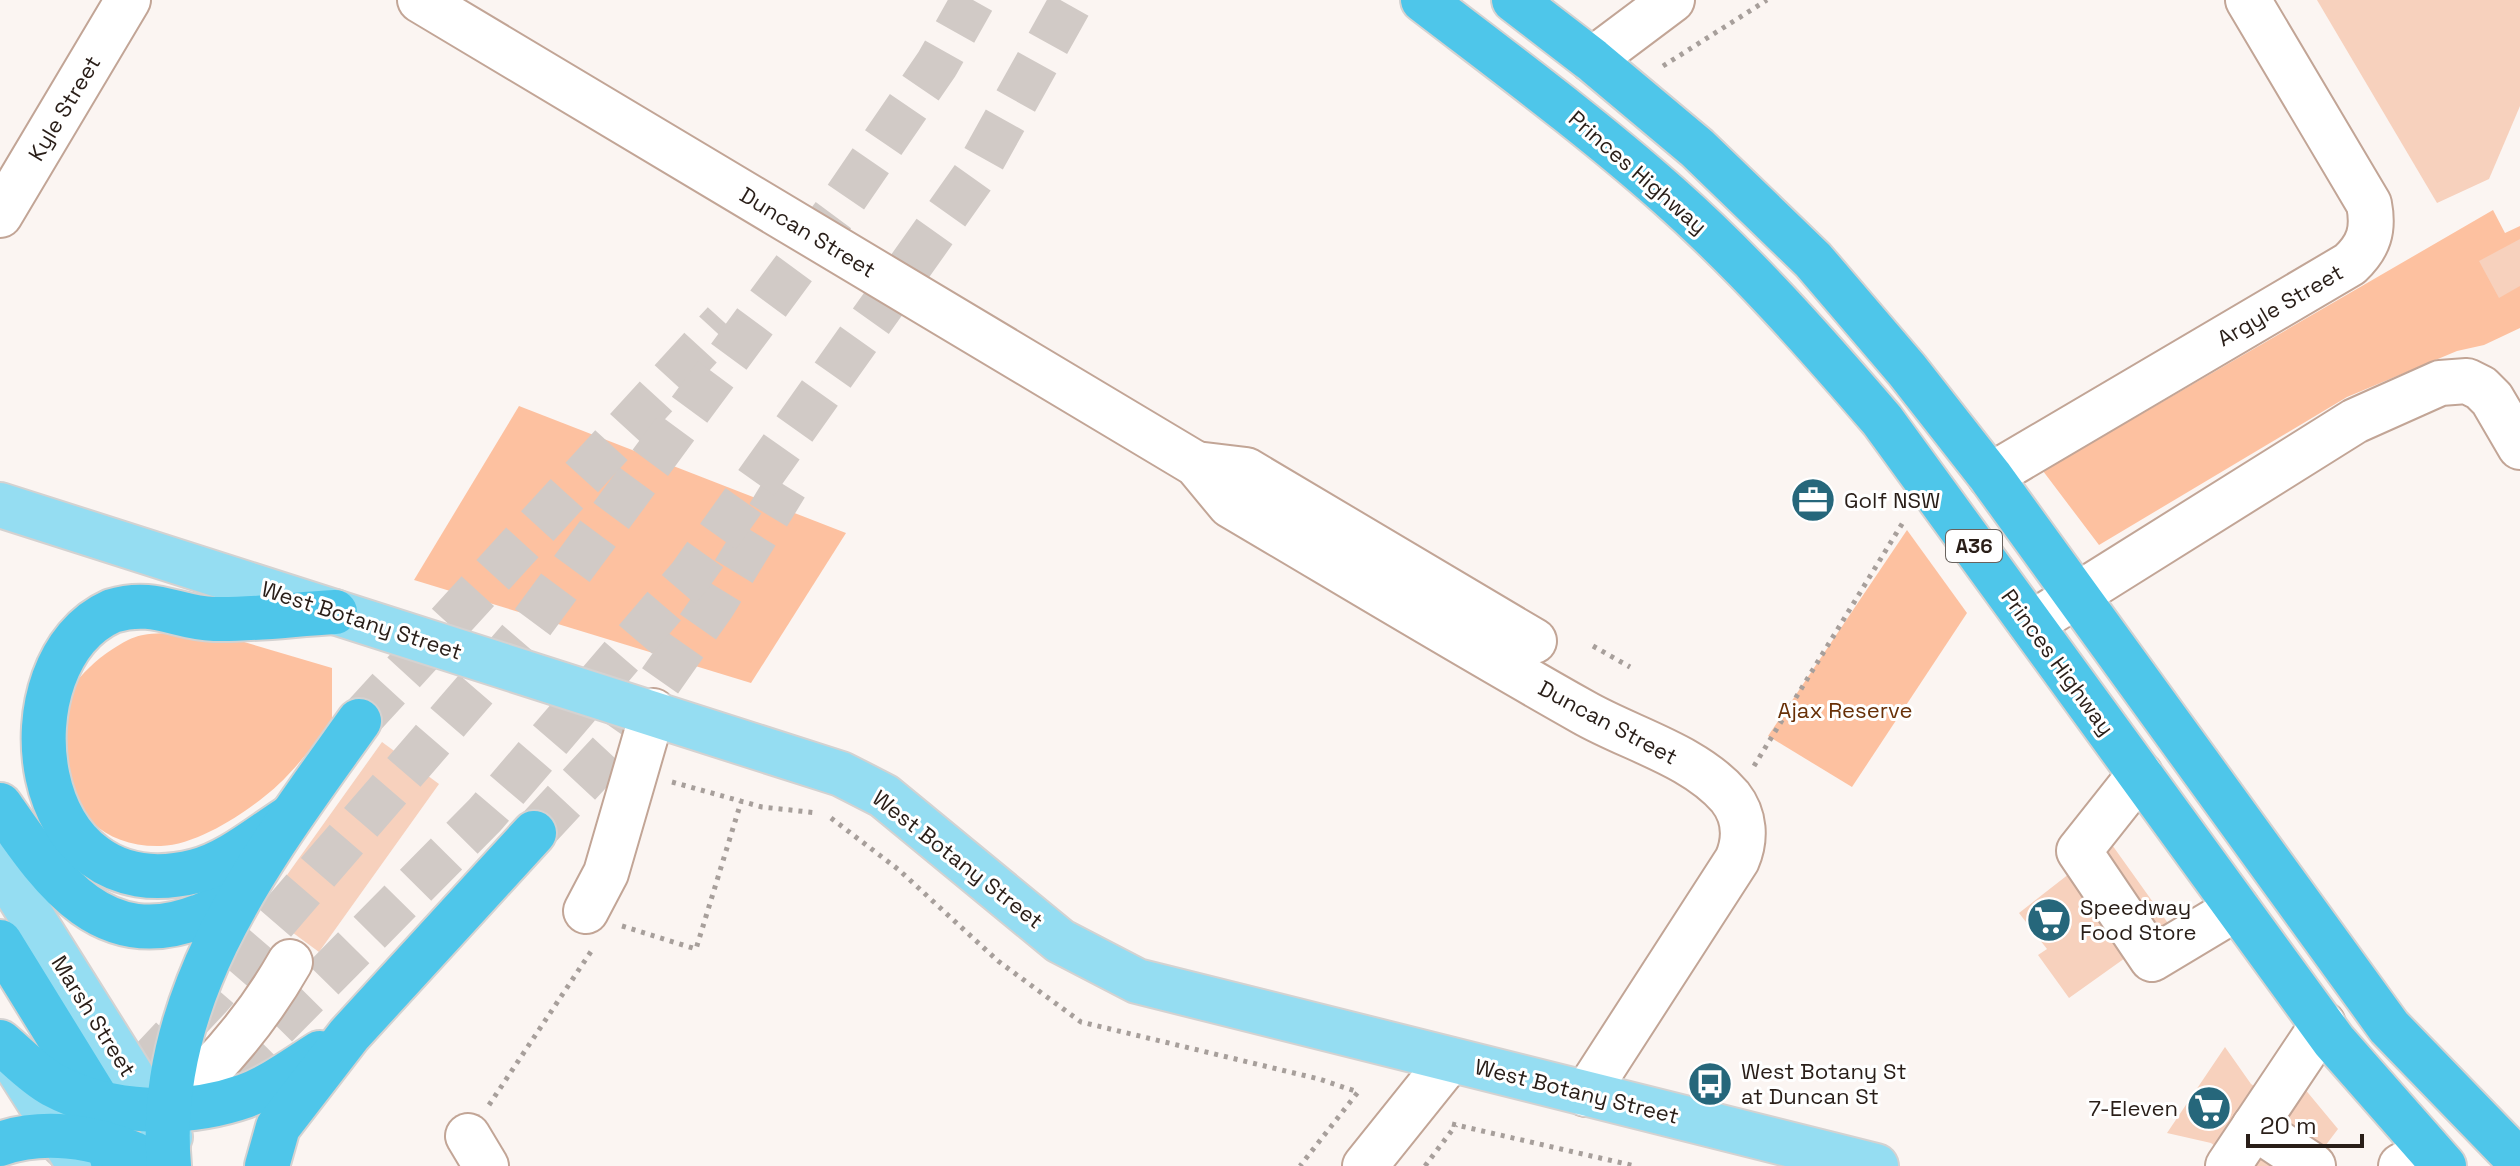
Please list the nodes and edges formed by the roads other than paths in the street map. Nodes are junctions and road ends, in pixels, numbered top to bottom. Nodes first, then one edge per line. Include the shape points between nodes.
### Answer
1 (128, 0) edge
2 (420, 0) edge
3 (1423, 0) edge
4 (1514, 0) edge
5 (1672, 0) edge
6 (2248, 0) edge
7 (1592, 60) junction
8 (0, 215) edge
9 (2520, 447) edge
10 (1196, 464) junction
11 (1990, 476) junction
12 (0, 505) edge
13 (2076, 595) junction
14 (335, 612) junction
15 (2031, 624) junction
16 (1534, 641) dead end
17 (653, 711) junction
18 (359, 721) tunnel mouth
19 (2140, 774) junction
20 (0, 805) edge
21 (290, 817) junction
22 (534, 833) tunnel mouth
23 (0, 866) edge
24 (243, 891) junction
25 (2237, 908) junction
26 (596, 927) road end
27 (0, 942) edge
28 (290, 962) dead end
29 (2323, 1024) junction
30 (349, 1035) junction
31 (0, 1041) edge
32 (1450, 1060) junction
33 (1586, 1094) junction
34 (98, 1101) junction
35 (2254, 1127) junction
36 (162, 1137) edge
37 (0, 1144) edge
38 (2515, 1149) edge
39 (92, 1153) edge
40 (2427, 1162) edge
41 (189, 1166) edge
42 (267, 1166) edge
43 (1365, 1166) edge
44 (1876, 1166) edge
45 (2228, 1166) edge
46 (2313, 1166) edge

1 - 8 street, Kyle Street
2 - 10 street, Duncan Street
3 - 15 highway, Princes Highway / A36 via 1668,195 1750,273 1882,420
4 - 7 highway, A36
5 - 7 street
6 - 11 street, Argyle Street via 2369,204 2372,226 2365,248 2350,264
7 - 11 highway, A36 via 1697,148 1813,260
9 - 13 street via 2481,388 2467,381 2440,383 2355,421
10 - 16 street, Duncan Street via 1246,470
10 - 33 street, Duncan Street via 1230,505 1586,714 1693,767 1735,806 1743,830 1737,860
11 - 13 highway, A36
12 - 14 main road, West Botany Street
13 - 15 street
13 - 38 highway, A36 via 2358,986 2426,1068
14 - 17 main road, West Botany Street
14 - 21 highway via 210,619 167,608 114,611 73,630 56,646 31,688 25,713 25,766 43,812 69,845 110,868 154,875 196,870 219,863
15 - 19 highway, Princes Highway / A36
17 - 26 street via 606,873
17 - 32 main road, West Botany Street via 841,774 884,796 1060,941 1102,966 1137,981
18 - 21 highway
19 - 25 highway, Princes Highway / A36
19 - 25 street via 2079,851 2152,959
20 - 24 highway via 64,891 104,915 146,925 185,922
21 - 24 highway
22 - 30 highway
23 - 36 main road, Marsh Street
24 - 36 highway via 188,1013 176,1050
25 - 29 highway, Princes Highway / A36
27 - 34 highway
28 - 36 street via 242,1035
29 - 35 street
29 - 40 highway, Princes Highway / A36
30 - 36 highway via 269,1085
30 - 42 highway via 278,1127
31 - 34 highway via 52,1085
31 - 39 main road
32 - 33 main road, West Botany Street
32 - 43 street
33 - 44 main road, West Botany Street
34 - 36 highway
34 - 39 highway
35 - 45 street
35 - 46 street
36 - 39 highway
36 - 41 main road, Marsh Street
37 - 39 highway

